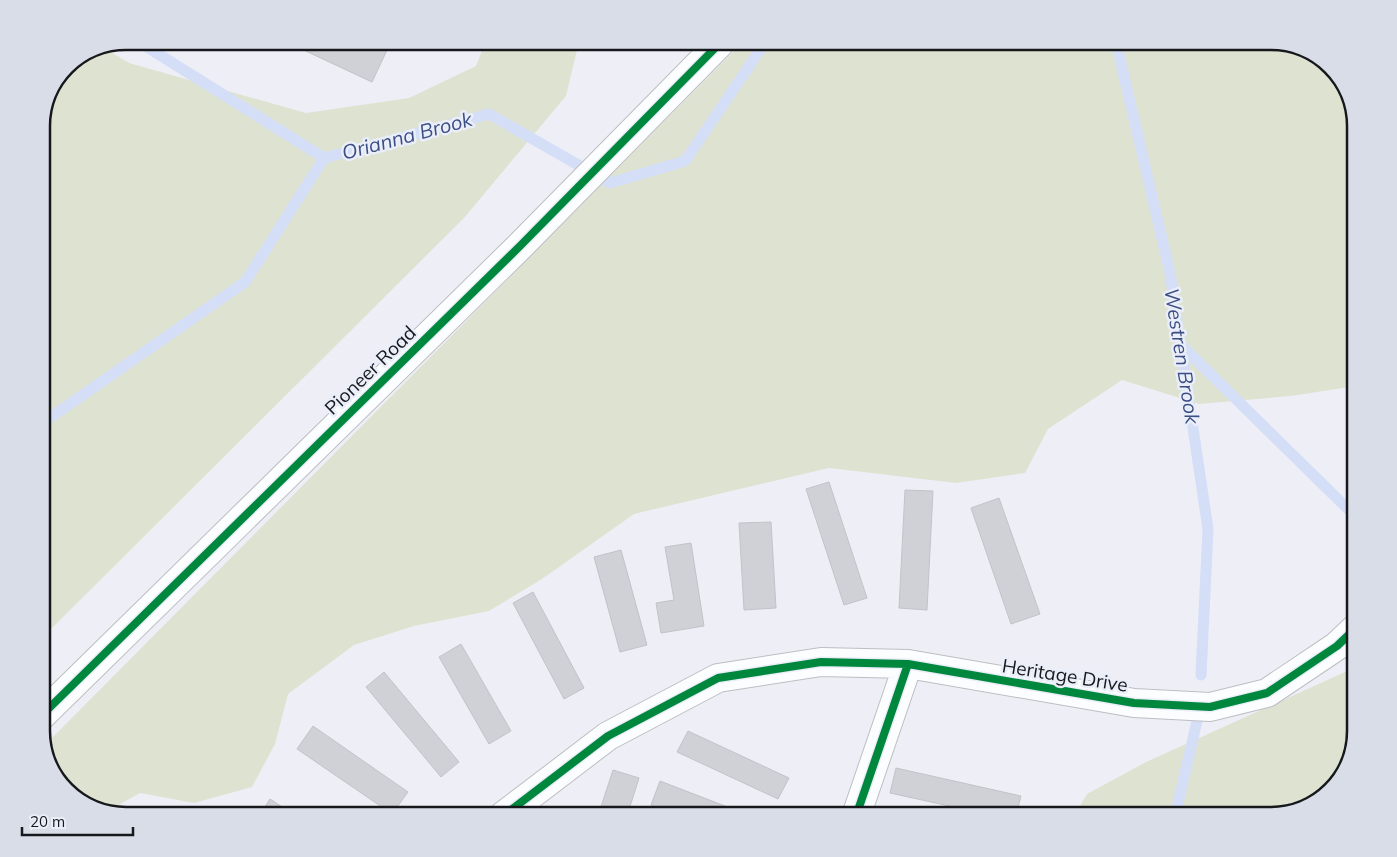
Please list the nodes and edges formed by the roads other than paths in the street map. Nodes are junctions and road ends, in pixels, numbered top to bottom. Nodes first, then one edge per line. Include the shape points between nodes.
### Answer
1 (705, 50) edge
2 (1347, 637) edge
3 (908, 664) junction
4 (50, 707) edge
5 (514, 807) edge
6 (859, 807) edge

1 - 4 street, Pioneer Road via 513,253
2 - 3 street, Heritage Drive via 1268,693 1210,706 1134,703
3 - 5 street, Heritage Drive via 821,662 718,678 608,736
3 - 6 street

